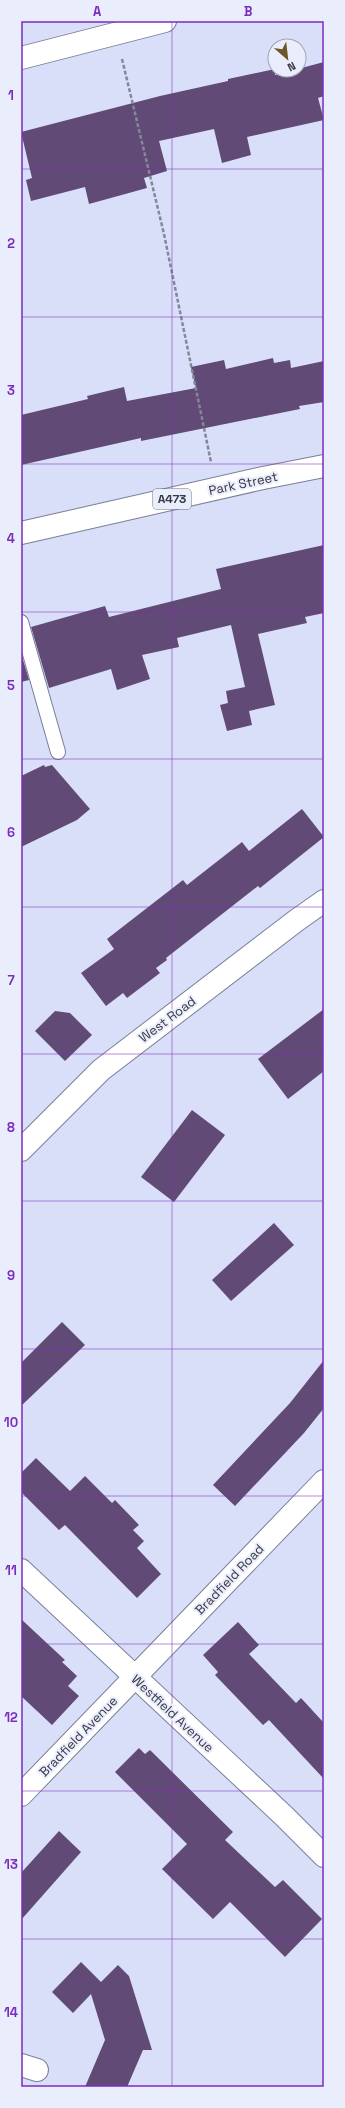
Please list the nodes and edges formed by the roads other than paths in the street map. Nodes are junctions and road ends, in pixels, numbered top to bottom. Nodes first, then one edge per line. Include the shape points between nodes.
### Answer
1 (165, 21) edge
2 (21, 58) edge
3 (324, 466) edge
4 (21, 533) edge
5 (21, 622) edge
6 (58, 752) dead end
7 (324, 901) edge
8 (21, 1150) edge
9 (324, 1481) edge
10 (21, 1570) edge
11 (134, 1677) junction
12 (21, 1795) edge
13 (324, 1856) edge

1 - 2 street
3 - 4 street, Park Street / A473
5 - 6 lane
7 - 8 street, West Road via 101,1070
9 - 11 street, Bradfield Road
10 - 11 street, Westfield Avenue
11 - 12 street, Bradfield Avenue
11 - 13 street, Westfield Avenue

